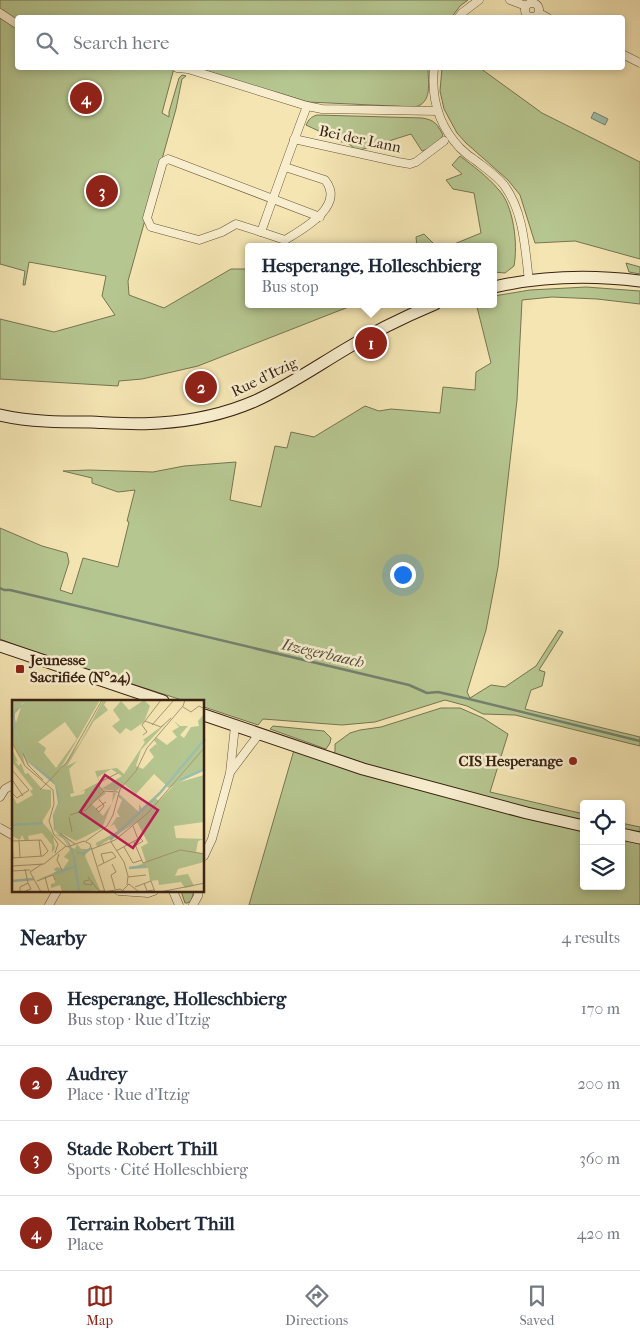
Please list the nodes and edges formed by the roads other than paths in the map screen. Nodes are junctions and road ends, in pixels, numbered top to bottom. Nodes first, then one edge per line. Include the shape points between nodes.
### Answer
1 (479, 0) edge
2 (510, 0) edge
3 (0, 14) edge
4 (460, 15) edge
5 (528, 15) edge
6 (15, 23) edge
7 (625, 56) edge
8 (640, 63) edge
9 (191, 70) edge
10 (434, 70) edge
11 (306, 106) junction
12 (438, 112) junction
13 (294, 140) junction
14 (444, 141) dead end
15 (285, 166) junction
16 (273, 199) junction
17 (320, 217) junction
18 (261, 232) junction
19 (529, 281) junction
20 (640, 281) edge
21 (497, 286) edge
22 (426, 308) edge
23 (0, 415) edge
24 (0, 646) edge
25 (160, 700) edge
26 (205, 715) edge
27 (235, 726) junction
28 (259, 734) junction
29 (230, 773) junction
30 (12, 785) edge
31 (0, 797) edge
32 (580, 825) edge
33 (0, 828) edge
34 (12, 835) edge
35 (625, 835) edge
36 (640, 838) edge
37 (205, 854) edge
38 (56, 892) edge
39 (134, 892) edge
40 (151, 892) edge
41 (173, 892) edge
42 (198, 892) edge
43 (49, 905) edge
44 (179, 905) edge
45 (193, 905) edge

1 - 4 street
2 - 5 street via 526,6
3 - 6 street
7 - 8 street
9 - 11 street
10 - 12 street via 433,90
11 - 12 street
11 - 13 street
12 - 19 street via 460,148 504,184 513,199 520,219
13 - 14 street, Bei der Lann via 410,164
13 - 15 street
15 - 16 street
15 - 17 street via 329,184 329,202
16 - 17 street
16 - 18 street
16 - 18 street via 168,160 163,162 147,218 151,227 199,240 236,224
17 - 18 street via 285,240
19 - 20 main road via 587,277
19 - 21 main road
22 - 23 main road, Rue d'Itzig via 373,333 286,386 228,411 158,423 48,422
24 - 25 main road
26 - 27 main road
27 - 28 main road
27 - 29 street
28 - 29 street
28 - 32 main road via 363,769
29 - 37 street
30 - 31 street
33 - 34 street
35 - 36 main road
38 - 43 street
39 - 40 street
41 - 44 street
42 - 45 street

